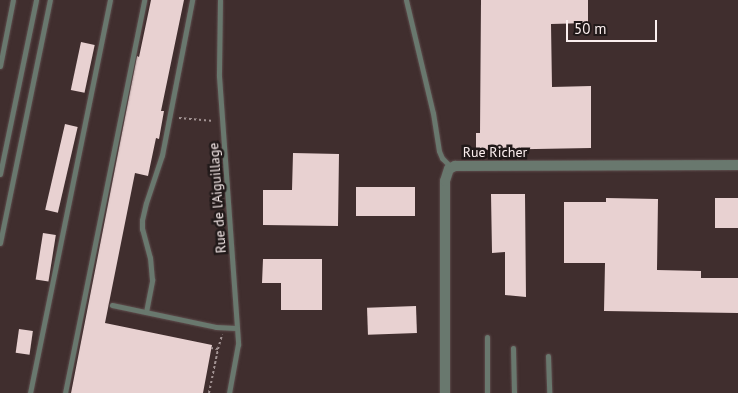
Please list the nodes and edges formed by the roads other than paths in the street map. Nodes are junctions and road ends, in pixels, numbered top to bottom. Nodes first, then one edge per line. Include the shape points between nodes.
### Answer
1 (14, 0) edge
2 (36, 0) edge
3 (50, 0) edge
4 (110, 0) edge
5 (144, 0) edge
6 (192, 0) edge
7 (220, 0) edge
8 (406, 0) edge
9 (0, 66) edge
10 (738, 165) edge
11 (452, 167) junction
12 (0, 174) edge
13 (0, 243) edge
14 (112, 305) dead end
15 (146, 312) junction
16 (236, 328) junction
17 (486, 336) dead end
18 (512, 348) dead end
19 (548, 356) dead end
20 (30, 393) edge
21 (65, 393) edge
22 (229, 393) edge
23 (445, 393) edge
24 (486, 393) edge
25 (514, 393) edge
26 (549, 393) edge

1 - 9 lane
2 - 12 lane
3 - 13 lane
4 - 20 lane
5 - 21 lane
6 - 15 lane via 161,160 142,220 152,280
7 - 16 lane, Rue de l'Aiguillage via 219,67
8 - 11 lane via 439,151
10 - 11 street, Rue Richer
11 - 23 street, Rue Richer via 447,171 445,182
14 - 15 lane
15 - 16 lane
16 - 22 lane, Rue de l'Aiguillage via 237,351
17 - 24 lane
18 - 25 lane
19 - 26 lane

